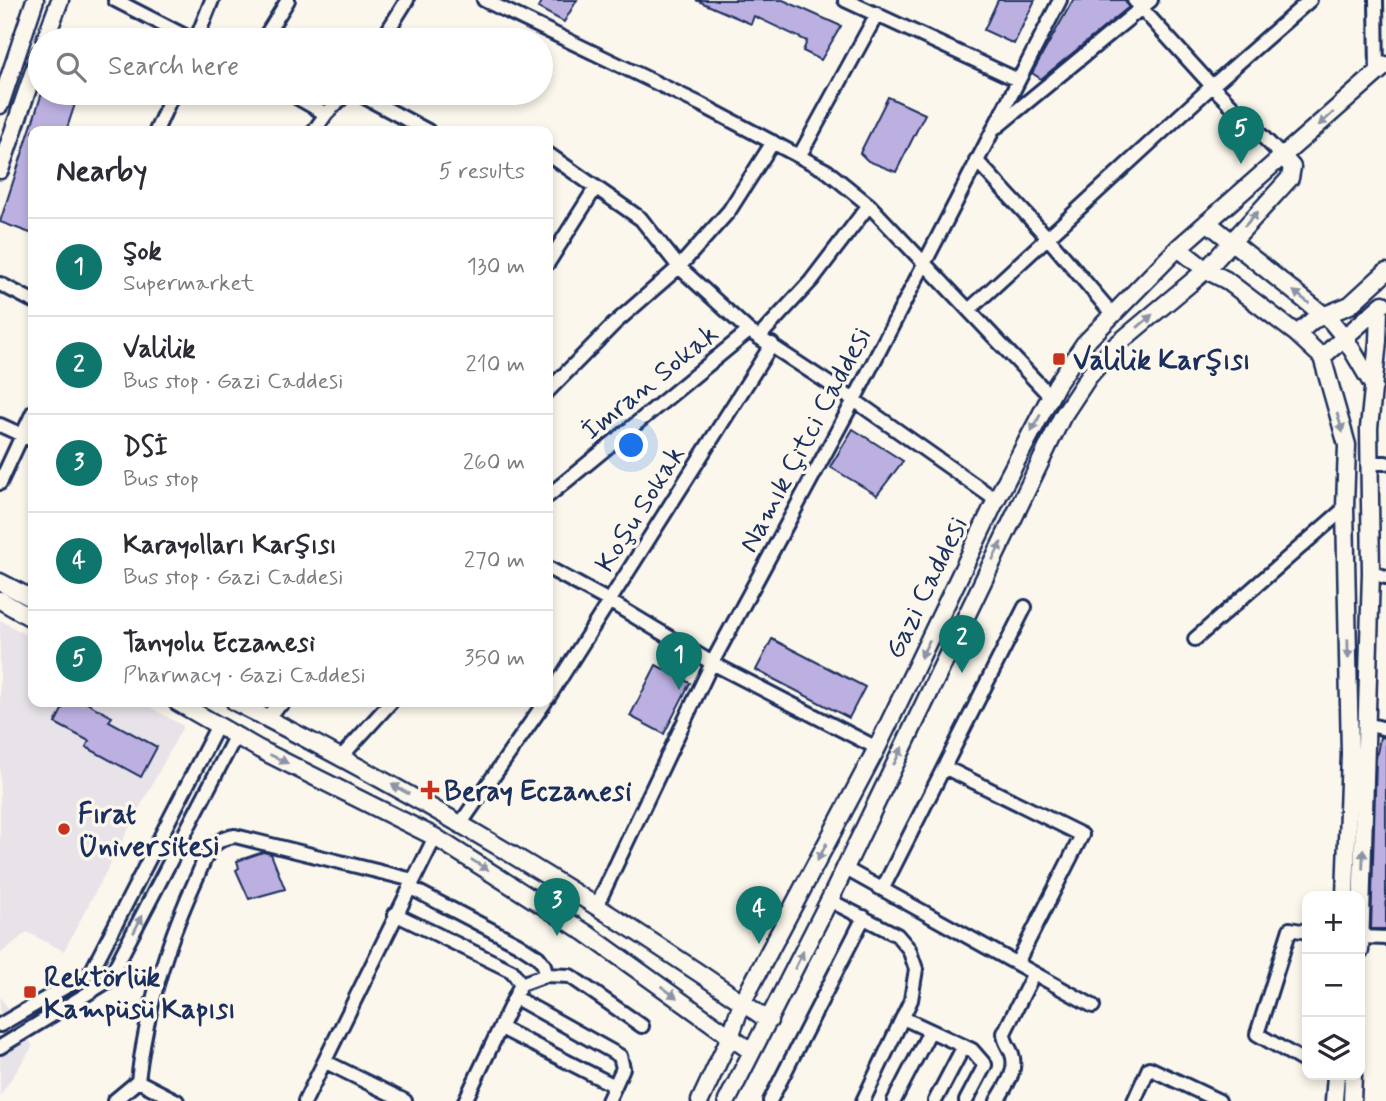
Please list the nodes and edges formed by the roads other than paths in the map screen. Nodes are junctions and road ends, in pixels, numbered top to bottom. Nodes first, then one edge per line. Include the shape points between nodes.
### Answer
1 (35, 0) edge
2 (60, 0) edge
3 (115, 0) edge
4 (212, 0) edge
5 (288, 0) edge
6 (407, 0) edge
7 (484, 0) edge
8 (845, 0) edge
9 (1060, 0) edge
10 (1310, 0) edge
11 (1376, 0) edge
12 (1142, 3) edge
13 (877, 14) junction
14 (50, 28) edge
15 (170, 28) edge
16 (199, 28) edge
17 (270, 28) edge
18 (390, 28) edge
19 (541, 28) edge
20 (553, 34) edge
21 (6, 64) edge
22 (1381, 69) edge
23 (1018, 80) junction
24 (1212, 86) junction
25 (28, 88) edge
26 (0, 105) edge
27 (168, 105) edge
28 (310, 105) edge
29 (335, 105) edge
30 (379, 105) edge
31 (326, 114) junction
32 (158, 126) edge
33 (318, 126) edge
34 (419, 126) edge
35 (992, 130) junction
36 (773, 142) junction
37 (800, 155) junction
38 (553, 157) edge
39 (1283, 157) junction
40 (976, 160) junction
41 (0, 170) edge
42 (596, 187) junction
43 (869, 205) junction
44 (1207, 222) junction
45 (1048, 238) junction
46 (1231, 242) junction
47 (1178, 248) junction
48 (553, 255) edge
49 (925, 263) junction
50 (679, 267) junction
51 (1206, 270) junction
52 (1386, 272) edge
53 (0, 284) edge
54 (28, 298) edge
55 (1383, 304) edge
56 (970, 309) junction
57 (1324, 315) junction
58 (1114, 316) junction
59 (754, 333) junction
60 (1297, 334) junction
61 (1345, 338) junction
62 (1382, 343) edge
63 (772, 344) junction
64 (1322, 357) junction
65 (553, 386) edge
66 (1374, 387) junction
67 (1051, 396) junction
68 (854, 400) junction
69 (0, 425) edge
70 (28, 437) edge
71 (1369, 463) junction
72 (1386, 463) edge
73 (0, 483) edge
74 (553, 492) edge
75 (996, 500) junction
76 (1345, 508) junction
77 (553, 571) edge
78 (1379, 575) edge
79 (0, 582) edge
80 (28, 596) edge
81 (0, 600) edge
82 (610, 601) junction
83 (1025, 607) dead end
84 (28, 617) edge
85 (1195, 639) dead end
86 (712, 663) junction
87 (553, 689) edge
88 (186, 707) edge
89 (245, 707) edge
90 (278, 707) edge
91 (386, 707) edge
92 (541, 707) edge
93 (265, 717) junction
94 (1366, 724) junction
95 (218, 725) junction
96 (1386, 729) edge
97 (236, 735) junction
98 (877, 748) junction
99 (342, 756) junction
100 (944, 767) junction
101 (461, 823) junction
102 (435, 837) junction
103 (844, 868) junction
104 (411, 883) junction
105 (883, 887) junction
106 (1345, 891) edge
107 (1361, 891) edge
108 (829, 900) junction
109 (597, 905) junction
110 (396, 914) junction
111 (864, 917) junction
112 (1302, 931) edge
113 (1365, 937) edge
114 (1386, 938) edge
115 (1017, 963) junction
116 (1034, 972) junction
117 (547, 975) junction
118 (521, 984) junction
119 (516, 998) junction
120 (742, 1003) junction
121 (1093, 1006) dead end
122 (903, 1018) junction
123 (769, 1021) junction
124 (0, 1025) edge
125 (642, 1026) dead end
126 (501, 1028) junction
127 (930, 1031) junction
128 (730, 1037) junction
129 (964, 1046) junction
130 (0, 1047) edge
131 (752, 1052) junction
132 (1302, 1060) edge
133 (326, 1062) junction
134 (1333, 1080) edge
135 (1353, 1080) edge
136 (138, 1081) junction
137 (615, 1086) junction
138 (114, 1101) edge
139 (177, 1101) edge
140 (305, 1101) edge
141 (405, 1101) edge
142 (465, 1101) edge
143 (608, 1101) edge
144 (700, 1101) edge
145 (727, 1101) edge
146 (770, 1101) edge
147 (863, 1101) edge
148 (894, 1101) edge
149 (935, 1101) edge
150 (966, 1101) edge
151 (997, 1101) edge
152 (1134, 1101) edge
153 (1219, 1101) edge
154 (1334, 1101) edge
155 (1352, 1101) edge

1 - 21 main road
2 - 14 main road
3 - 15 street
4 - 16 street
5 - 17 street
6 - 18 street
7 - 19 street
8 - 13 street
9 - 23 street, Namık Çitci Caddesi
10 - 24 street
11 - 22 street
12 - 24 street
12 - 35 street
13 - 23 street
13 - 37 street
20 - 36 street
21 - 26 main road
22 -> 39 main road, Gazi Caddesi
23 - 35 street, Namık Çitci Caddesi
24 - 39 street
24 - 45 street
25 - 41 main road
27 - 32 street
28 - 31 street
29 - 31 street
30 - 34 street
31 - 33 street
35 - 40 street, Namık Çitci Caddesi
36 - 37 street
36 - 50 street via 729,211
37 - 43 street
38 - 42 street
39 - 44 main road, Gazi Caddesi
46 -> 39 main road, Gazi Caddesi via 1290,178 1292,167
40 - 45 street
40 - 49 street, Namık Çitci Caddesi
42 - 48 street
42 - 50 street via 641,219
43 - 49 street
43 - 59 street, İmran Sokak via 811,281
44 - 46 main road
44 - 47 main road, Gazi Caddesi
45 - 56 street
45 - 58 street
46 - 51 main road, Gazi Caddesi
57 -> 46 main road
47 - 51 main road
47 - 58 main road, Gazi Caddesi
49 - 56 street
49 - 68 street, Namık Çitci Caddesi
50 - 59 street
50 - 65 street
51 - 60 main road
103 -> 51 main road, Gazi Caddesi via 1062,417 1115,346
52 - 57 main road via 1350,305
53 - 54 street
55 - 61 main road
55 - 62 main road
56 - 67 street
57 - 60 main road
57 - 61 main road
58 - 67 main road, Gazi Caddesi via 1084,344
59 - 63 street
59 - 74 street, İmran Sokak
60 - 64 main road
61 - 64 main road
61 - 66 main road
62 - 66 main road
63 - 68 street
63 - 82 street, Koşu Sokak
64 -> 76 main road via 1347,445
66 - 71 main road
67 -> 75 main road, Gazi Caddesi
68 - 75 street
68 - 86 street, Namık Çitci Caddesi
69 - 70 street
70 - 73 street
71 - 72 street
71 - 78 main road
75 -> 98 main road, Gazi Caddesi
76 - 85 street
76 -> 106 main road via 1350,754
77 - 82 street
78 - 94 main road
79 - 80 main road
81 - 84 main road
82 - 86 street
82 - 87 street, Koşu Sokak
83 - 100 street
86 - 98 street
86 - 109 street, Namık Çitci Caddesi
88 - 95 main road
89 - 93 main road
90 - 93 street
91 - 99 street
92 - 101 street, Koşu Sokak
93 - 99 main road
94 - 96 street
107 -> 94 main road
95 - 97 main road
95 - 124 street via 91,972
97 -> 102 main road
130 -> 97 street via 108,981
98 -> 120 main road, Gazi Caddesi
101 -> 99 main road
100 - 105 street
100 - 115 street via 1082,835
101 - 109 main road
102 - 104 street
102 -> 128 main road via 586,933
103 - 105 street
103 - 108 main road, Gazi Caddesi
104 - 110 street
104 - 117 street via 538,957
104 - 136 street via 234,836 216,843 164,960 145,1029
105 - 115 street
108 - 111 street
123 -> 108 main road, Gazi Caddesi
109 - 120 main road
110 - 118 street via 512,971
110 - 133 street
111 - 122 street via 897,935 912,955 916,978
111 - 146 street
112 - 132 street via 1290,929 1257,1034
113 - 114 street
115 - 116 street
116 - 121 street
116 - 151 street via 1004,1033 1013,1069
117 - 118 street
117 - 125 street via 570,976
118 - 119 street
119 - 126 street
119 - 137 street via 617,1053 624,1064
120 - 123 main road
120 - 128 main road, Gazi Caddesi
122 - 127 street
122 - 147 street
123 - 131 main road, Gazi Caddesi
126 - 137 street
126 - 142 street
127 - 129 street
127 - 148 street
128 - 131 main road
128 - 144 main road, Gazi Caddesi
129 - 149 street
129 - 150 street via 985,1065
131 - 145 main road, Gazi Caddesi
133 - 140 street
133 - 141 street
134 - 154 main road
135 - 155 main road
136 - 138 street
136 - 139 street
137 - 143 street
152 - 153 street via 1149,1068

